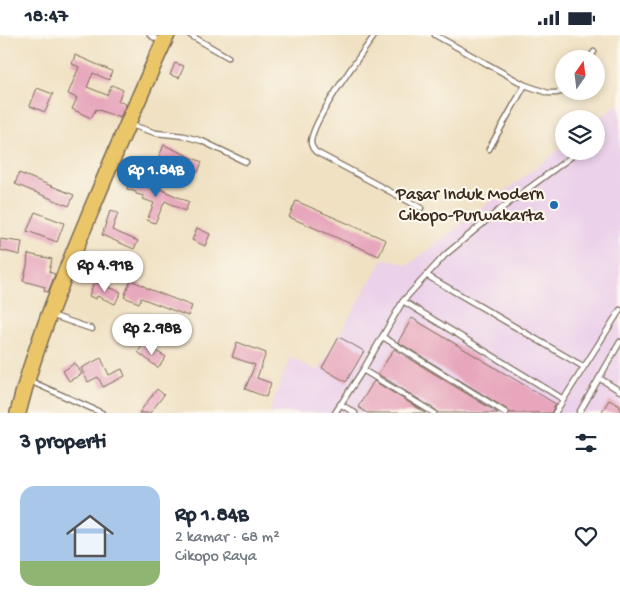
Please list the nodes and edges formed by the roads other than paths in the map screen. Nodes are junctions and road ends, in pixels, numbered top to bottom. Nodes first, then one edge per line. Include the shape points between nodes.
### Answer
1 (150, 35) edge
2 (190, 35) edge
3 (375, 35) edge
4 (435, 35) edge
5 (165, 39) edge
6 (228, 57) dead end
7 (525, 85) junction
8 (555, 93) edge
9 (128, 123) junction
10 (489, 149) dead end
11 (567, 160) edge
12 (246, 161) dead end
13 (420, 208) dead end
14 (426, 275) junction
15 (403, 301) junction
16 (620, 310) edge
17 (50, 315) junction
18 (92, 329) dead end
19 (383, 337) junction
20 (620, 342) edge
21 (584, 367) junction
22 (363, 370) junction
23 (599, 378) junction
24 (26, 379) junction
25 (620, 391) edge
26 (563, 399) junction
27 (340, 404) junction
28 (18, 413) edge
29 (102, 413) edge
30 (335, 413) edge
31 (356, 413) edge
32 (434, 413) edge
33 (506, 413) edge
34 (555, 413) edge
35 (579, 413) edge

1 - 5 lane
2 - 6 lane
3 - 13 lane via 350,69 317,125 312,148
4 - 7 lane
5 - 9 highway
7 - 8 lane
7 - 10 lane
9 - 12 lane via 156,133 202,141
9 - 17 highway
11 - 14 lane via 498,211
14 - 15 lane
14 - 21 lane
15 - 19 lane
15 - 26 lane
16 - 21 lane
17 - 18 lane
17 - 24 highway
19 - 22 lane
19 - 33 lane
20 - 23 lane
21 - 26 lane
22 - 27 lane
22 - 32 lane
23 - 25 lane
23 - 35 lane
24 - 28 highway
24 - 29 lane
26 - 34 lane
27 - 30 lane
27 - 31 lane

